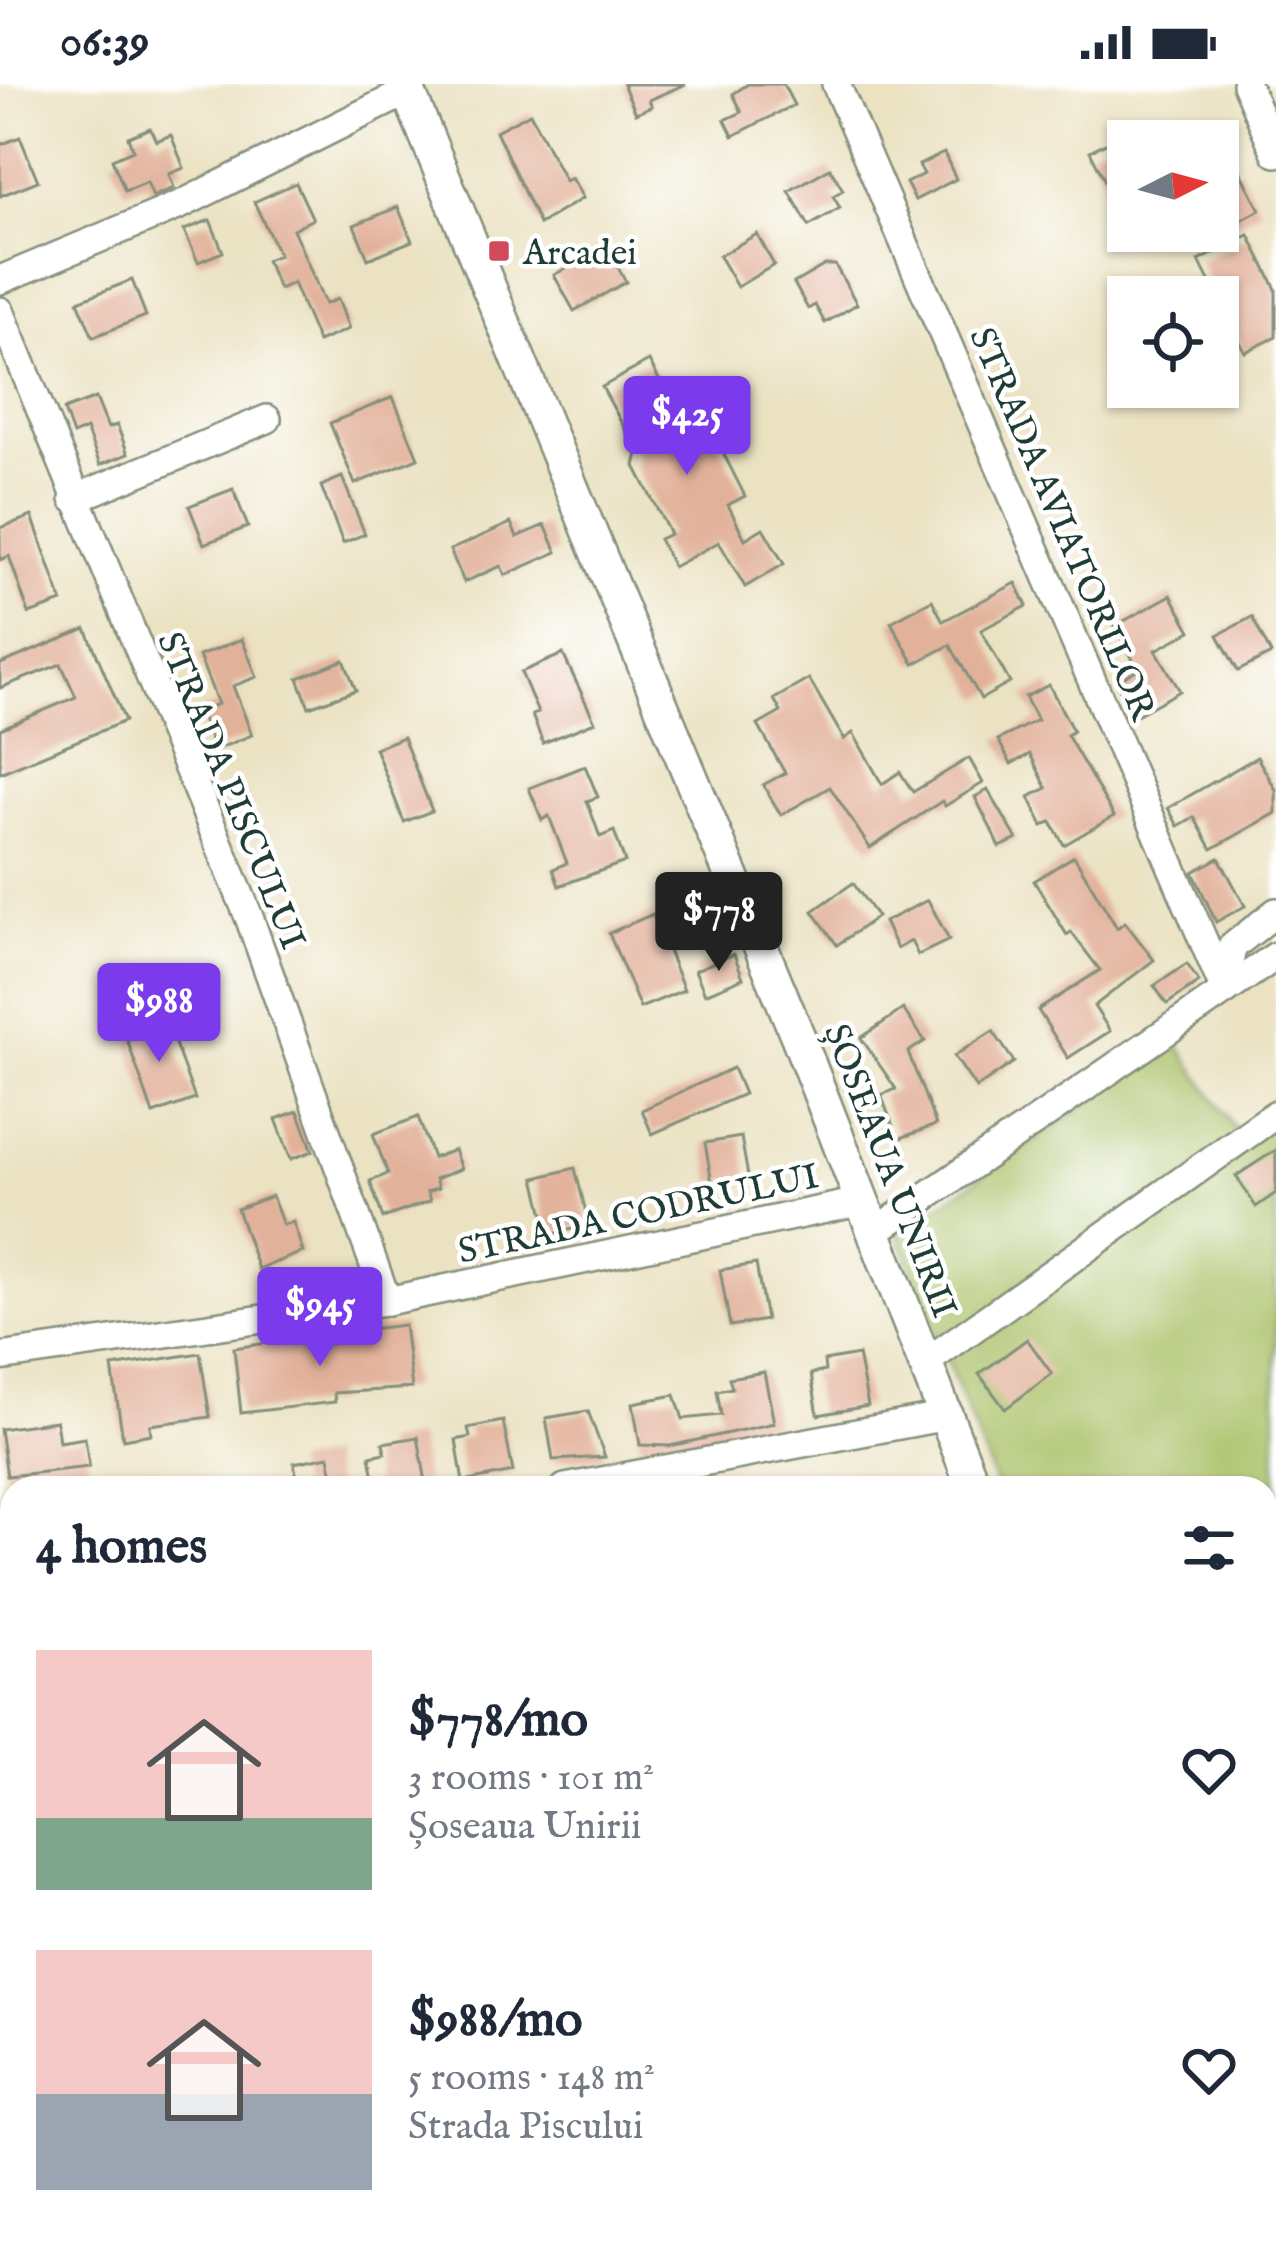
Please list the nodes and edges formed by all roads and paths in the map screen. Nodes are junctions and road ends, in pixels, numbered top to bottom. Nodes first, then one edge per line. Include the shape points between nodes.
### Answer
1 (836, 84) edge
2 (1246, 84) edge
3 (407, 87) edge
4 (1276, 153) edge
5 (0, 280) edge
6 (0, 311) edge
7 (267, 418) dead end
8 (74, 499) junction
9 (1276, 912) edge
10 (1276, 956) edge
11 (1225, 991) junction
12 (1276, 1114) edge
13 (870, 1216) junction
14 (387, 1301) junction
15 (0, 1357) edge
16 (926, 1362) junction
17 (947, 1417) junction
18 (630, 1476) edge
19 (969, 1476) edge

1 - 11 street, STRADA AVIATORILOR
2 - 4 street
3 - 5 street via 182,204
3 - 13 main road, ȘOSEAUA UNIRII
6 - 8 street, STRADA PISCULUI
7 - 8 street
8 - 14 street, STRADA PISCULUI via 249,917
9 - 11 street via 1232,946
10 - 11 street
11 - 13 street
12 - 16 street
13 - 14 street, STRADA CODRULUI
13 - 16 main road, ȘOSEAUA UNIRII
14 - 15 street, STRADA CODRULUI
16 - 17 main road, ȘOSEAUA UNIRII
17 - 18 street
17 - 19 main road, ȘOSEAUA UNIRII

